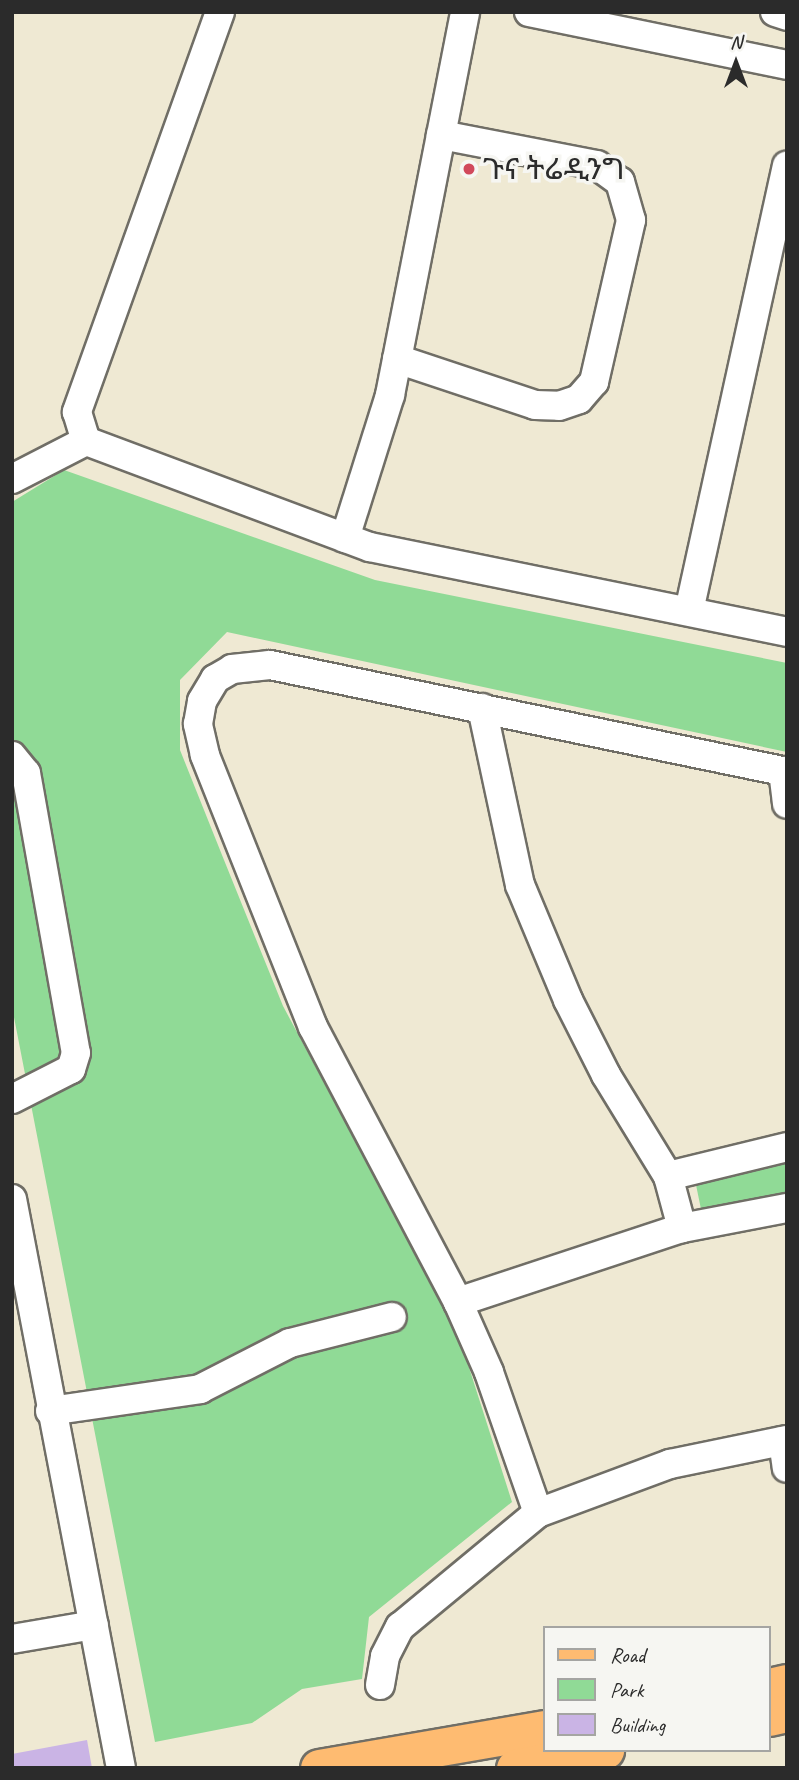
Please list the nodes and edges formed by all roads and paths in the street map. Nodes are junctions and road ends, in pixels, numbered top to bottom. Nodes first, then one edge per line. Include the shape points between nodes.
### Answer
1 (220, 12) edge
2 (464, 12) edge
3 (529, 12) edge
4 (775, 12) edge
5 (787, 16) edge
6 (787, 65) edge
7 (441, 135) junction
8 (787, 166) edge
9 (397, 359) junction
10 (86, 441) junction
11 (12, 479) edge
12 (345, 538) junction
13 (689, 611) junction
14 (787, 632) edge
15 (482, 708) junction
16 (12, 756) edge
17 (785, 772) edge
18 (787, 804) edge
19 (12, 1099) edge
20 (787, 1147) edge
21 (668, 1176) junction
22 (12, 1199) edge
23 (787, 1208) edge
24 (682, 1228) junction
25 (21, 1300) edge
26 (458, 1302) junction
27 (392, 1317) dead end
28 (50, 1411) junction
29 (785, 1450) edge
30 (538, 1513) junction
31 (94, 1625) junction
32 (12, 1639) edge
33 (380, 1685) dead end
34 (584, 1752) edge
35 (532, 1757) edge
36 (344, 1766) edge
37 (121, 1768) edge

1 - 10 street via 77,412
2 - 7 street
3 - 6 street
4 - 5 street
7 - 9 street
7 - 9 street via 597,165 620,182 631,220 594,382 579,399 559,406 535,405
8 - 13 street
9 - 12 street
10 - 11 street
10 - 12 street
12 - 13 street via 422,560
13 - 14 street
15 - 17 street
15 - 21 street via 520,885 606,1075
15 - 26 street via 270,665 232,669 215,679 202,701 198,724 205,755 313,1027
16 - 19 street via 26,773 76,1053 71,1069
17 - 18 street
20 - 21 street
21 - 24 street
22 - 25 street
23 - 24 street
24 - 26 street
25 - 28 street
26 - 30 street via 489,1372
27 - 28 street via 290,1343 200,1390
28 - 31 street
29 - 30 street via 659,1467
30 - 33 street via 400,1627 385,1656
31 - 32 street
31 - 37 street
34 - 35 main road
35 - 36 main road

